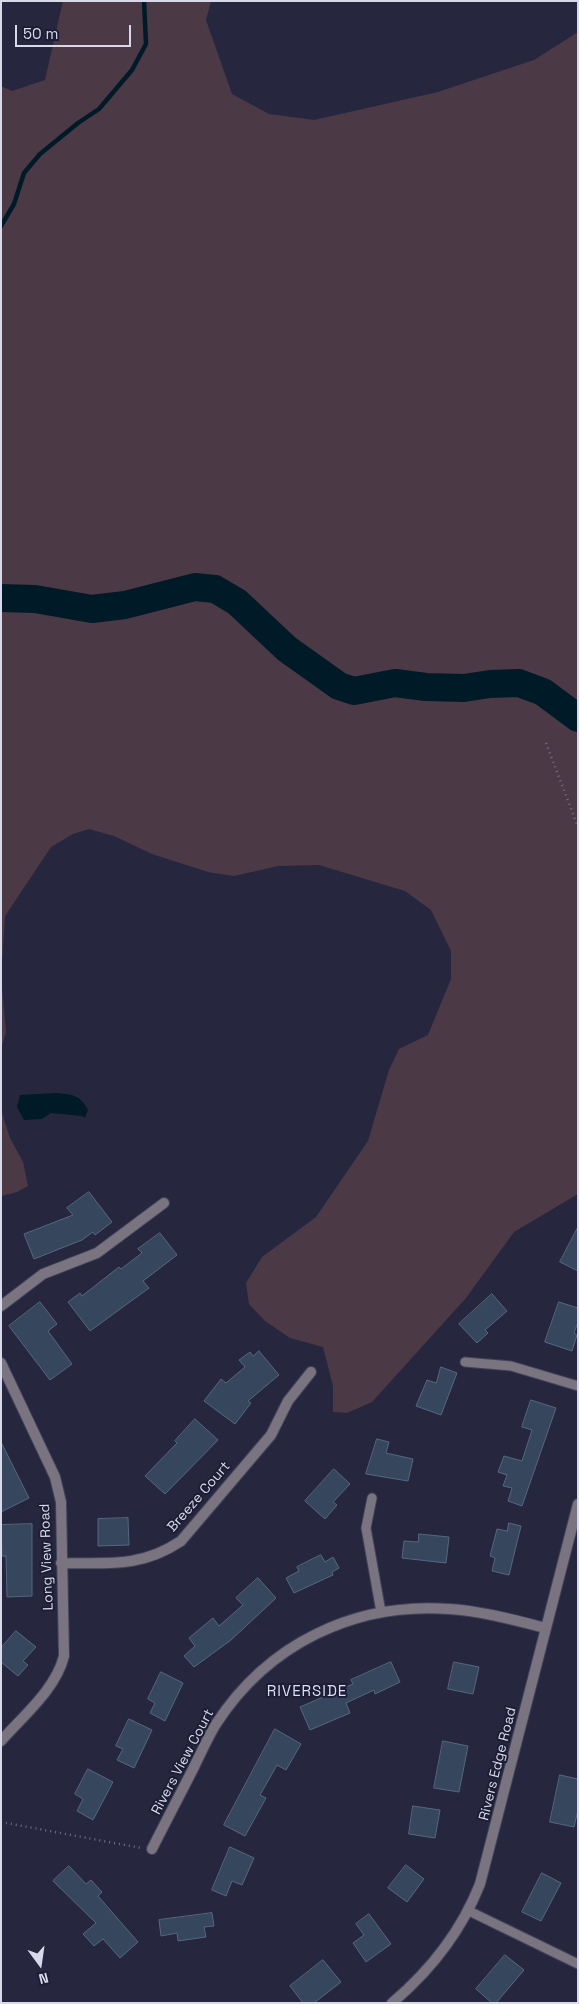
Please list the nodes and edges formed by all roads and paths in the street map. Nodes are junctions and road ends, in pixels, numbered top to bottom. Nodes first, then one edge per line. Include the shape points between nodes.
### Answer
1 (546, 744) dead end
2 (578, 827) edge
3 (164, 1203) dead end
4 (1, 1306) edge
5 (465, 1362) dead end
6 (1, 1363) edge
7 (311, 1372) dead end
8 (578, 1386) edge
9 (372, 1498) dead end
10 (578, 1504) edge
11 (61, 1563) junction
12 (381, 1612) junction
13 (546, 1628) junction
14 (1, 1741) edge
15 (1, 1822) edge
16 (152, 1849) joint
17 (469, 1912) junction
18 (578, 1964) edge
19 (392, 2003) edge

1 - 2 path
3 - 4 street via 97,1253 43,1274
5 - 8 lane via 511,1366
6 - 11 street, Long View Road via 55,1477 61,1502
7 - 11 street, Breeze Court via 288,1401 271,1435 181,1541 164,1553 138,1561
9 - 12 lane via 366,1528
10 - 13 street, Rivers Edge Road
11 - 14 street, Long View Road via 64,1656 61,1672
12 - 13 street, Rivers View Court via 450,1608 492,1614
12 - 16 street, Rivers View Court via 323,1630 262,1668 216,1725
13 - 17 street, Rivers Edge Road via 491,1850
15 - 16 path
17 - 18 lane
17 - 19 street, Rivers Edge Road via 434,1962

